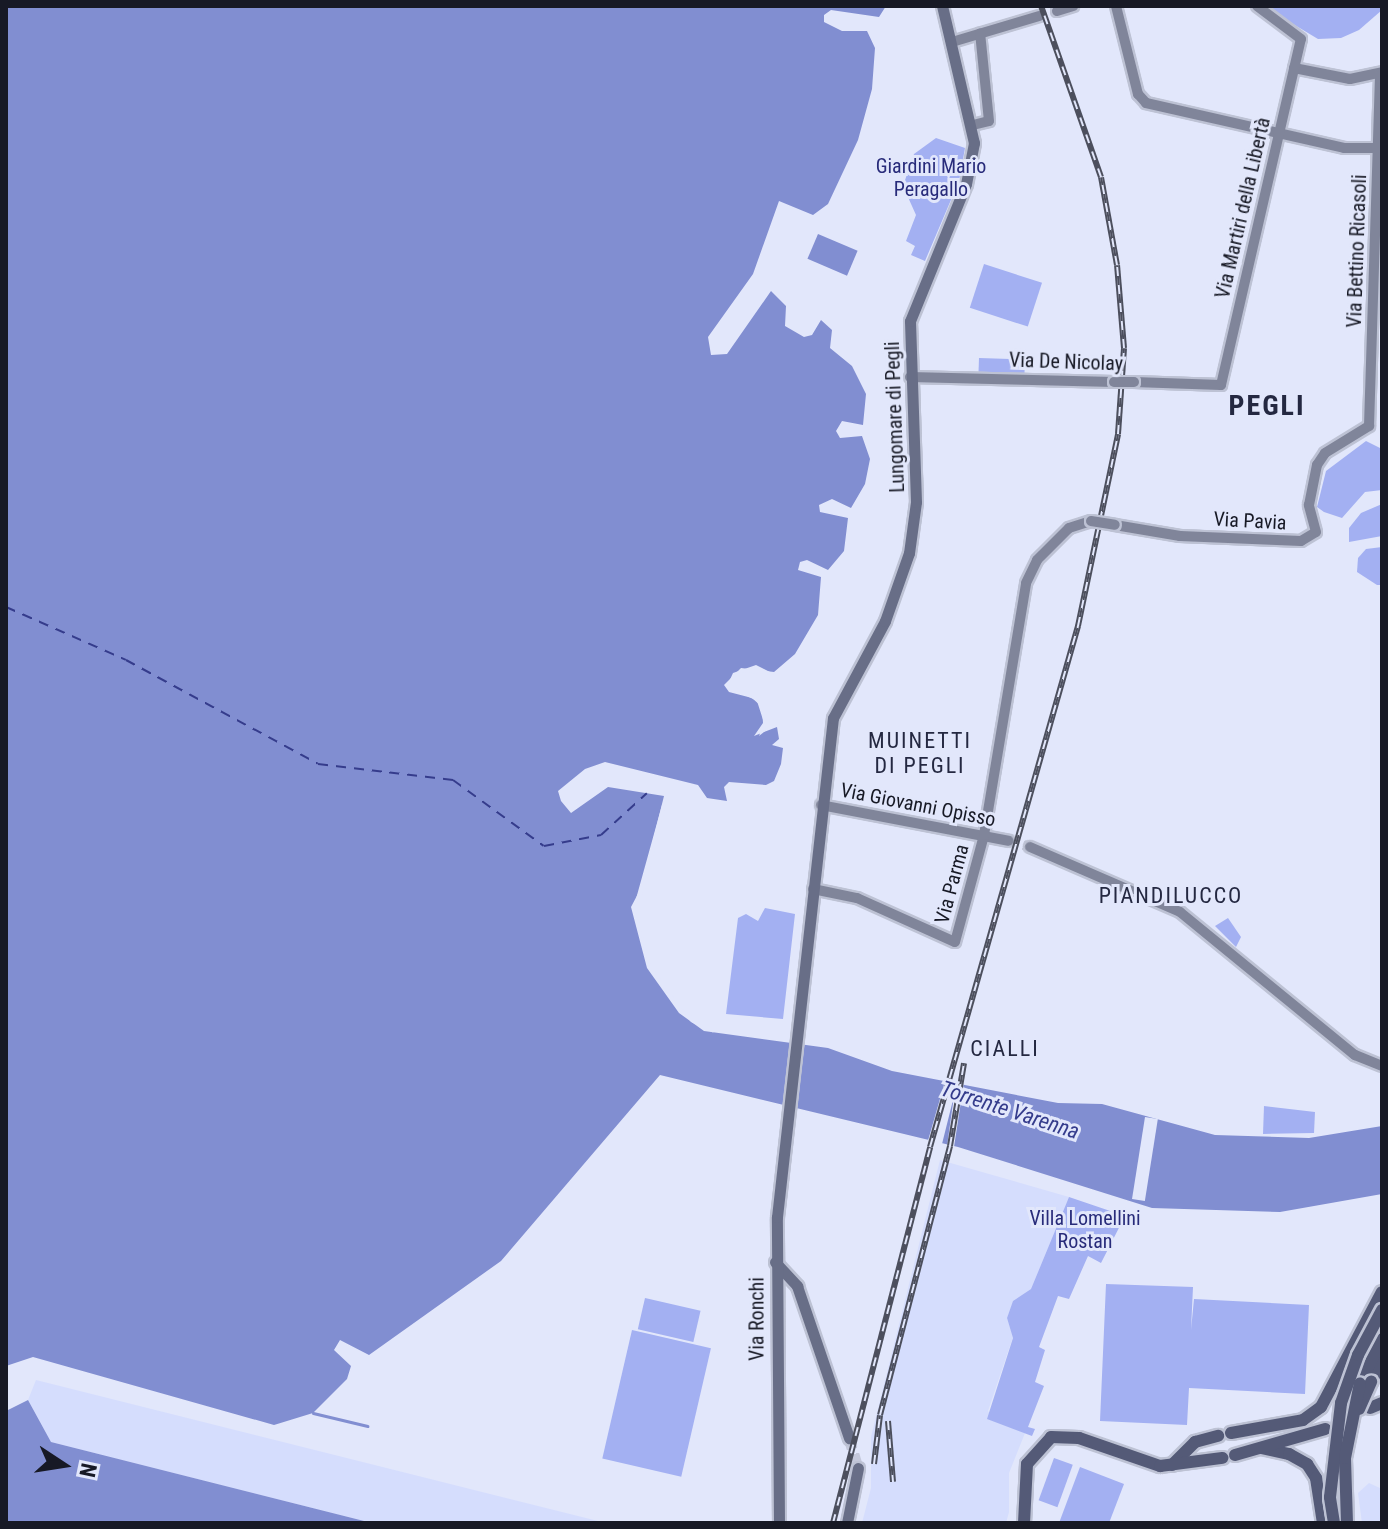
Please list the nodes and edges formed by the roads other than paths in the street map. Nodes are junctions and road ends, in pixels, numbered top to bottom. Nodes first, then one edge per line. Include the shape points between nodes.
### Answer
1 (942, 6) edge
2 (1073, 6) edge
3 (1116, 6) edge
4 (1257, 6) edge
5 (1057, 11) dead end
6 (1039, 16) dead end
7 (980, 33) junction
8 (952, 42) junction
9 (1294, 68) junction
10 (1381, 72) edge
11 (973, 125) junction
12 (1279, 134) junction
13 (1378, 148) junction
14 (910, 377) junction
15 (1221, 385) joint
16 (1316, 532) joint
17 (1180, 536) joint
18 (821, 805) junction
19 (984, 835) junction
20 (1009, 841) tunnel mouth
21 (1030, 847) tunnel mouth
22 (813, 889) junction
23 (798, 1026) joint
24 (1382, 1066) edge
25 (775, 1262) junction
26 (797, 1286) junction
27 (1382, 1292) edge
28 (774, 1294) junction
29 (1382, 1310) edge
30 (1382, 1339) edge
31 (1382, 1360) edge
32 (1366, 1382) junction
33 (1277, 1427) junction
34 (1325, 1429) dead end
35 (849, 1438) tunnel mouth
36 (1302, 1438) junction
37 (1261, 1448) junction
38 (1172, 1465) junction
39 (858, 1468) tunnel mouth
40 (779, 1523) edge
41 (847, 1523) edge
42 (1024, 1523) edge
43 (1323, 1523) edge
44 (1334, 1523) edge
45 (1347, 1523) edge

1 - 8 main road, Lungomare di Pegli
2 - 5 street
3 - 12 street via 1138,94 1146,103
4 - 9 street, Via Martiri della Libertà via 1301,39
6 - 7 street
7 - 8 street
7 - 11 street via 989,121
8 - 11 main road, Lungomare di Pegli
9 - 10 street via 1350,79
9 - 12 street, Via Martiri della Libertà
10 - 13 street, Via Bettino Ricasoli
11 - 14 main road, Lungomare di Pegli via 966,184 910,321
12 - 13 street via 1344,148
12 - 15 street, Via Martiri della Libertà
13 - 16 street, Via Bettino Ricasoli via 1367,430 1325,453 1317,465 1309,505
14 - 15 street, Via De Nicolay, bridge
14 - 18 main road, Lungomare di Pegli via 917,467 913,533 885,621 833,718
16 - 17 street, Via Pavia via 1301,541
17 - 19 street, Via Parma, bridge via 1075,523 1037,560 1022,602
18 - 19 street, Via Giovanni Opisso
18 - 22 main road, Lungomare di Pegli
19 - 20 street, Via Giovanni Opisso
19 - 22 street, Via Parma via 955,942 857,898
21 - 24 street via 1180,912 1355,1055
22 - 23 main road, Lungomare di Pegli
23 - 25 main road, Via Ronchi
25 - 26 main road
25 - 28 main road, Via Ronchi
26 - 28 main road via 785,1283
26 - 35 main road
27 - 33 highway via 1321,1407 1303,1420
28 - 40 main road, Via Ronchi
29 - 44 highway, bridge via 1341,1403 1331,1483
30 - 32 highway
31 - 32 highway
32 - 45 highway, bridge via 1347,1437
33 - 36 highway
33 - 38 highway via 1195,1442
34 - 36 highway
36 - 37 highway
37 - 38 highway
37 - 43 highway via 1282,1451 1307,1464 1316,1478
38 - 42 highway via 1145,1463 1079,1438 1051,1437 1033,1451 1027,1464
39 - 41 main road

